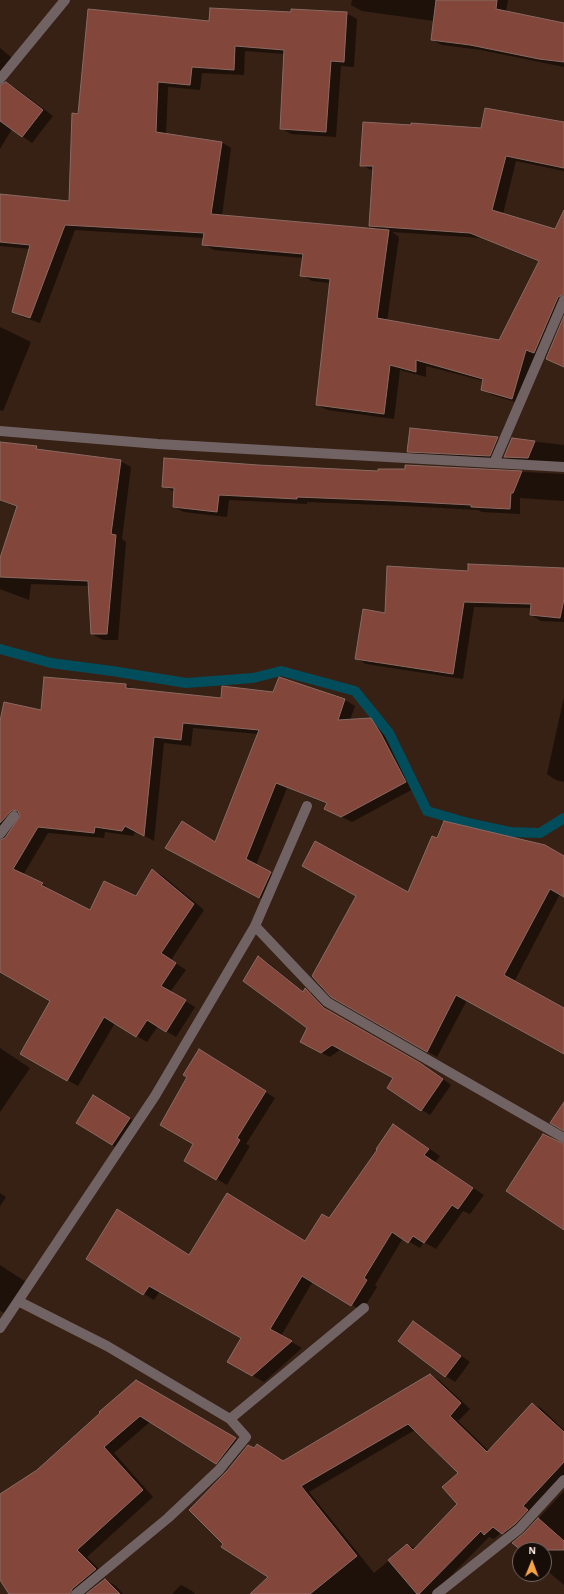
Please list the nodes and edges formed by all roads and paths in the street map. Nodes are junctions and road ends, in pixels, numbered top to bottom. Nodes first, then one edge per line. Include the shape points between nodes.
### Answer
1 (65, 0) edge
2 (0, 79) edge
3 (564, 300) edge
4 (0, 431) edge
5 (494, 463) junction
6 (564, 467) edge
7 (307, 806) dead end
8 (14, 816) dead end
9 (0, 834) edge
10 (255, 926) junction
11 (564, 1138) edge
12 (18, 1301) junction
13 (364, 1308) dead end
14 (0, 1328) edge
15 (230, 1419) junction
16 (564, 1480) edge
17 (76, 1594) edge
18 (437, 1594) edge

1 - 2 street
3 - 5 street
4 - 5 street via 158,444
5 - 6 street
7 - 10 street
8 - 9 street
10 - 11 street via 327,1002
10 - 12 street via 155,1096
12 - 14 street
12 - 15 street via 107,1346
13 - 15 street
15 - 17 street via 246,1438 219,1470 168,1518
16 - 18 street via 519,1529

